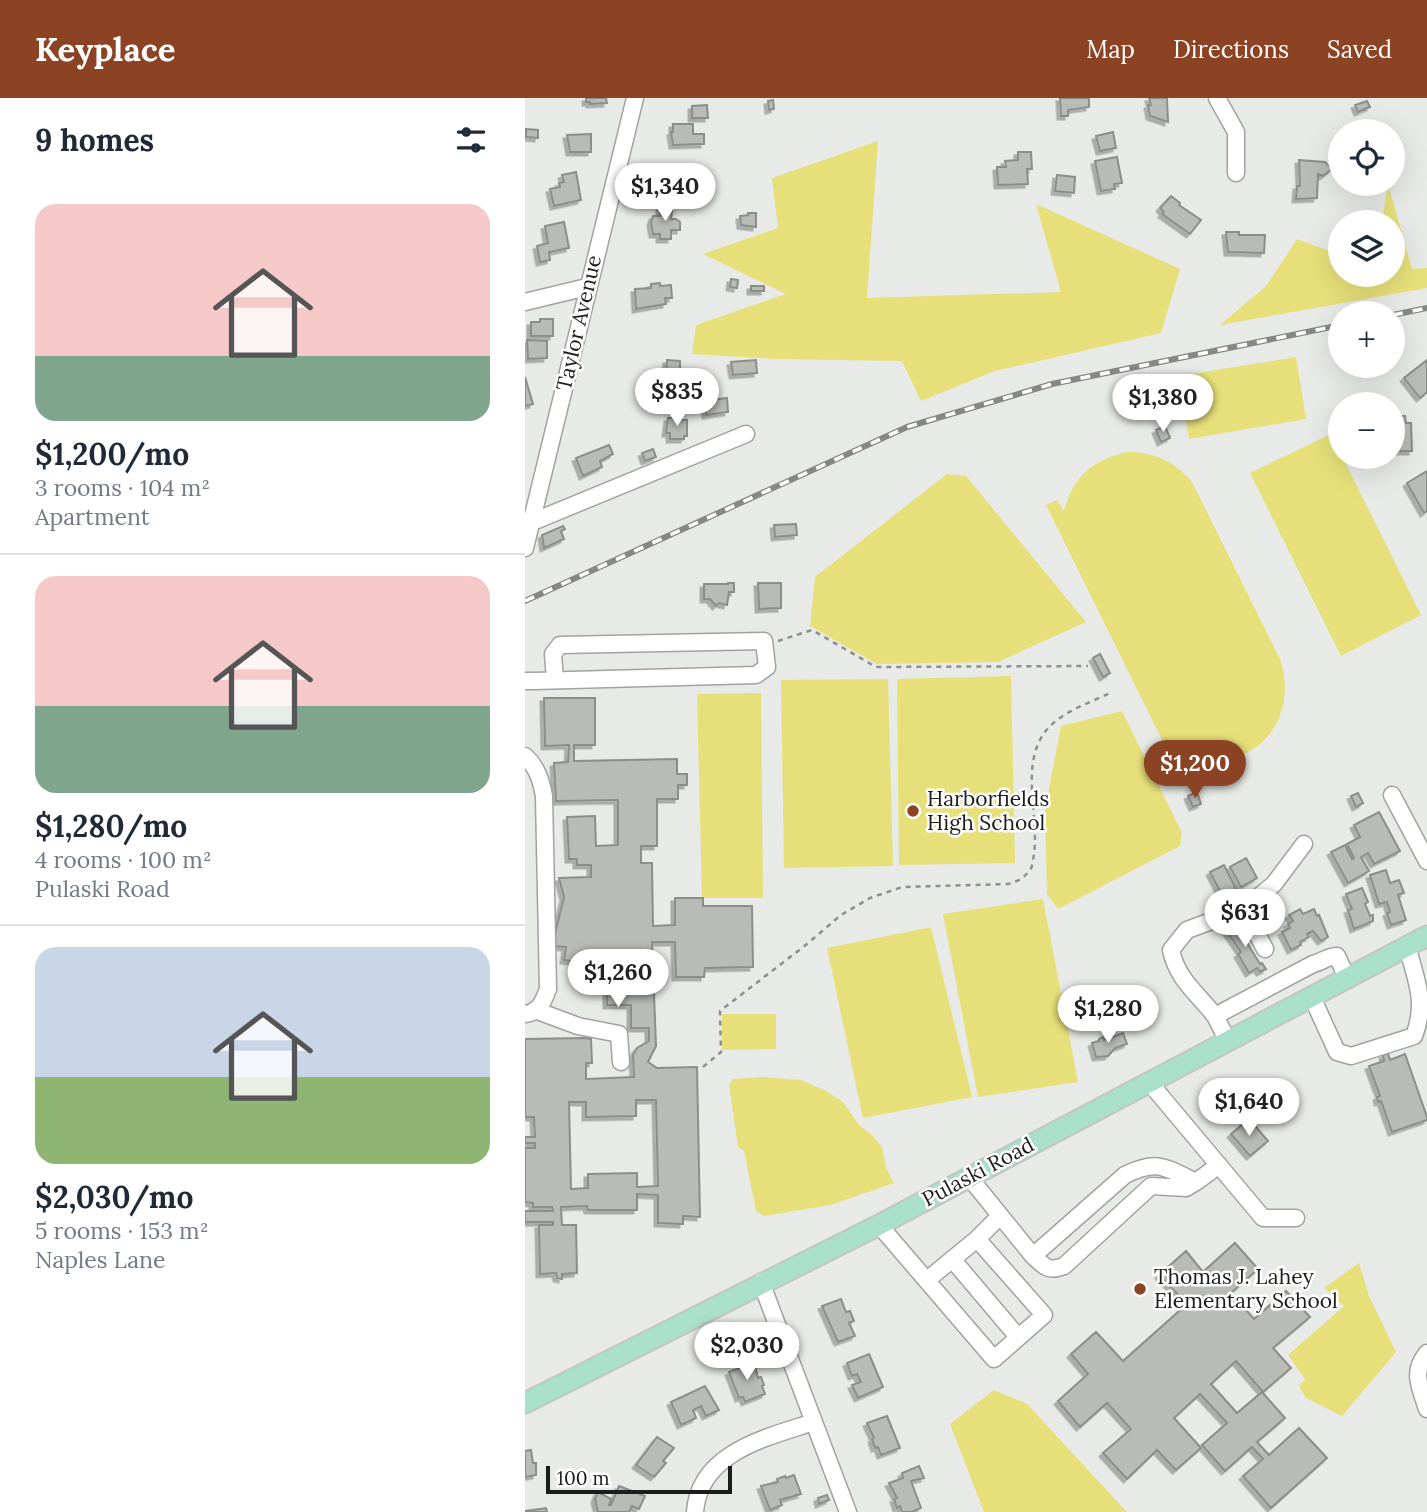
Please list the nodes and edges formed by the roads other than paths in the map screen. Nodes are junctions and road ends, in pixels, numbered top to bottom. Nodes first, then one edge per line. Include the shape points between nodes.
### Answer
1 (635, 98) edge
2 (1217, 98) edge
3 (1236, 173) dead end
4 (587, 288) junction
5 (525, 302) edge
6 (746, 435) dead end
7 (529, 524) edge
8 (525, 548) edge
9 (555, 680) junction
10 (525, 681) edge
11 (525, 756) edge
12 (1392, 794) dead end
13 (1304, 844) dead end
14 (1427, 861) edge
15 (1244, 909) junction
16 (1427, 936) edge
17 (1407, 947) junction
18 (1265, 949) dead end
19 (1347, 978) junction
20 (1279, 982) junction
21 (1312, 997) junction
22 (1293, 1006) junction
23 (530, 1012) edge
24 (1215, 1016) junction
25 (1228, 1041) junction
26 (621, 1062) dead end
27 (1149, 1082) junction
28 (1219, 1166) junction
29 (969, 1177) junction
30 (1196, 1182) junction
31 (1000, 1216) junction
32 (1296, 1218) dead end
33 (879, 1224) junction
34 (977, 1239) junction
35 (1033, 1256) junction
36 (952, 1259) junction
37 (927, 1280) junction
38 (761, 1283) junction
39 (1018, 1337) junction
40 (1427, 1353) edge
41 (525, 1403) edge
42 (1427, 1409) edge
43 (814, 1422) junction
44 (695, 1512) edge
45 (848, 1512) edge

1 - 4 street, Taylor Avenue
2 - 3 street via 1236,132
4 - 5 street
4 - 7 street, Taylor Avenue
6 - 7 street
7 - 8 street, Taylor Avenue
9 - 9 street via 755,675 767,667 764,641 560,645 553,654
9 - 10 street
11 - 23 street via 541,778 544,796 548,989 543,1003
12 - 14 street
13 - 15 street via 1274,884
15 - 18 street
15 - 24 street via 1187,930 1171,950 1180,975
16 - 17 main road, Pulaski Road
17 - 19 main road, Pulaski Road
17 - 21 street via 1422,1018 1414,1036 1351,1056 1337,1052
19 - 20 street via 1337,956
19 - 21 main road, Pulaski Road
20 - 22 street
20 - 24 street
21 - 22 main road, Pulaski Road
22 - 25 main road, Pulaski Road
23 - 26 street via 619,1034
24 - 25 street
25 - 27 main road, Pulaski Road
27 - 28 street
27 - 29 main road, Pulaski Road
28 - 30 street
28 - 32 street via 1263,1218
29 - 31 street
29 - 33 main road, Pulaski Road
30 - 35 street via 1150,1164 1140,1168 1125,1175
30 - 35 street via 1186,1188 1151,1186 1064,1266 1046,1269
31 - 34 street
31 - 35 street
33 - 37 street
33 - 38 main road, Pulaski Road
34 - 36 street
34 - 39 street via 1044,1315
36 - 37 street
36 - 39 street
37 - 39 street via 994,1359
38 - 41 main road, Pulaski Road
38 - 43 street
40 - 42 street via 1417,1365 1417,1377
43 - 44 street via 744,1446 719,1464 702,1485
43 - 45 street

